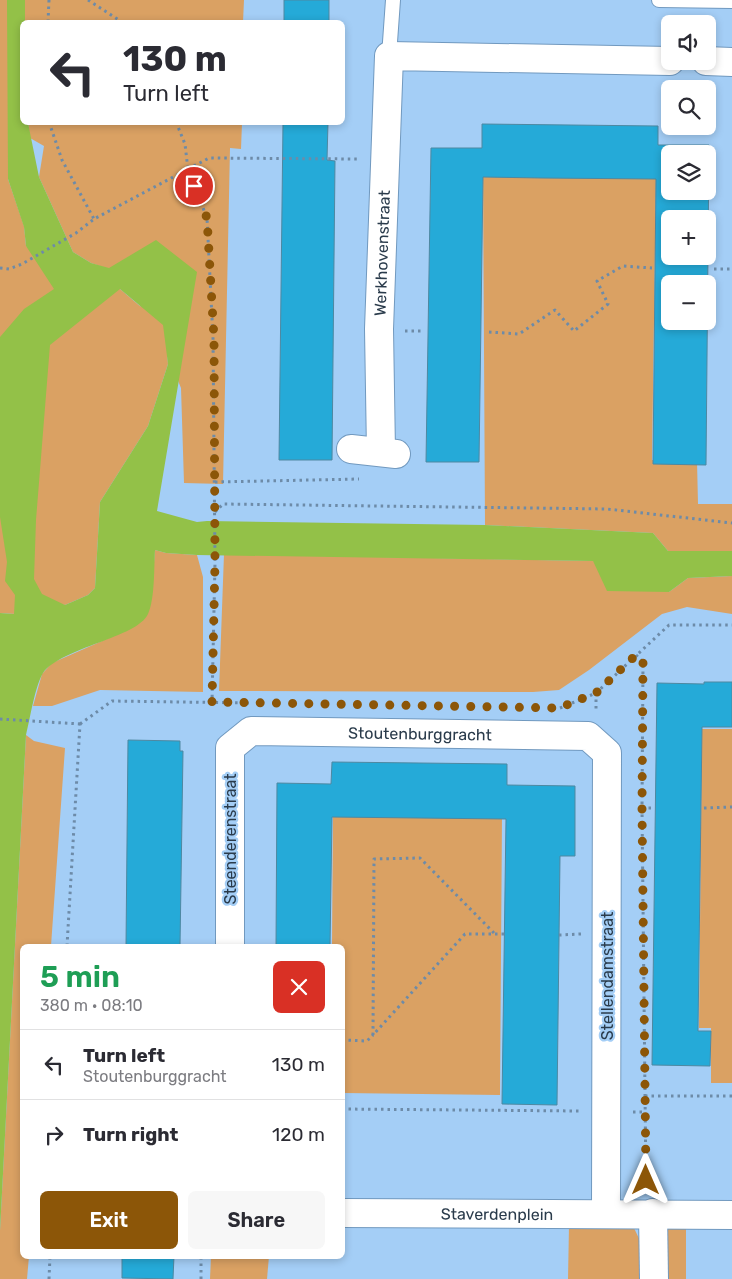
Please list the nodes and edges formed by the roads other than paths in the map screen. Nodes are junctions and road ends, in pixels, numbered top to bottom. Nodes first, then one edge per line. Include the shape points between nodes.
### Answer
1 (393, 0) edge
2 (659, 0) edge
3 (732, 1) edge
4 (389, 56) junction
5 (661, 61) edge
6 (716, 61) edge
7 (732, 62) edge
8 (351, 449) dead end
9 (243, 738) joint
10 (597, 743) joint
11 (230, 944) edge
12 (345, 1213) edge
13 (606, 1214) junction
14 (649, 1214) junction
15 (732, 1215) edge
16 (654, 1279) edge

1 - 4 lane, Werkhovenstraat
2 - 3 lane
4 - 5 street
4 - 8 street, Werkhovenstraat via 380,329 389,453
6 - 7 street
9 - 10 street, Stoutenburggracht via 251,731 281,731 588,736
9 - 11 street, Steenderenstraat via 230,748
10 - 13 street, Stellendamstraat via 607,753
12 - 13 street, Staverdenplein
13 - 14 street, Staverdenplein
14 - 15 street, Staverdenplein
14 - 16 street

